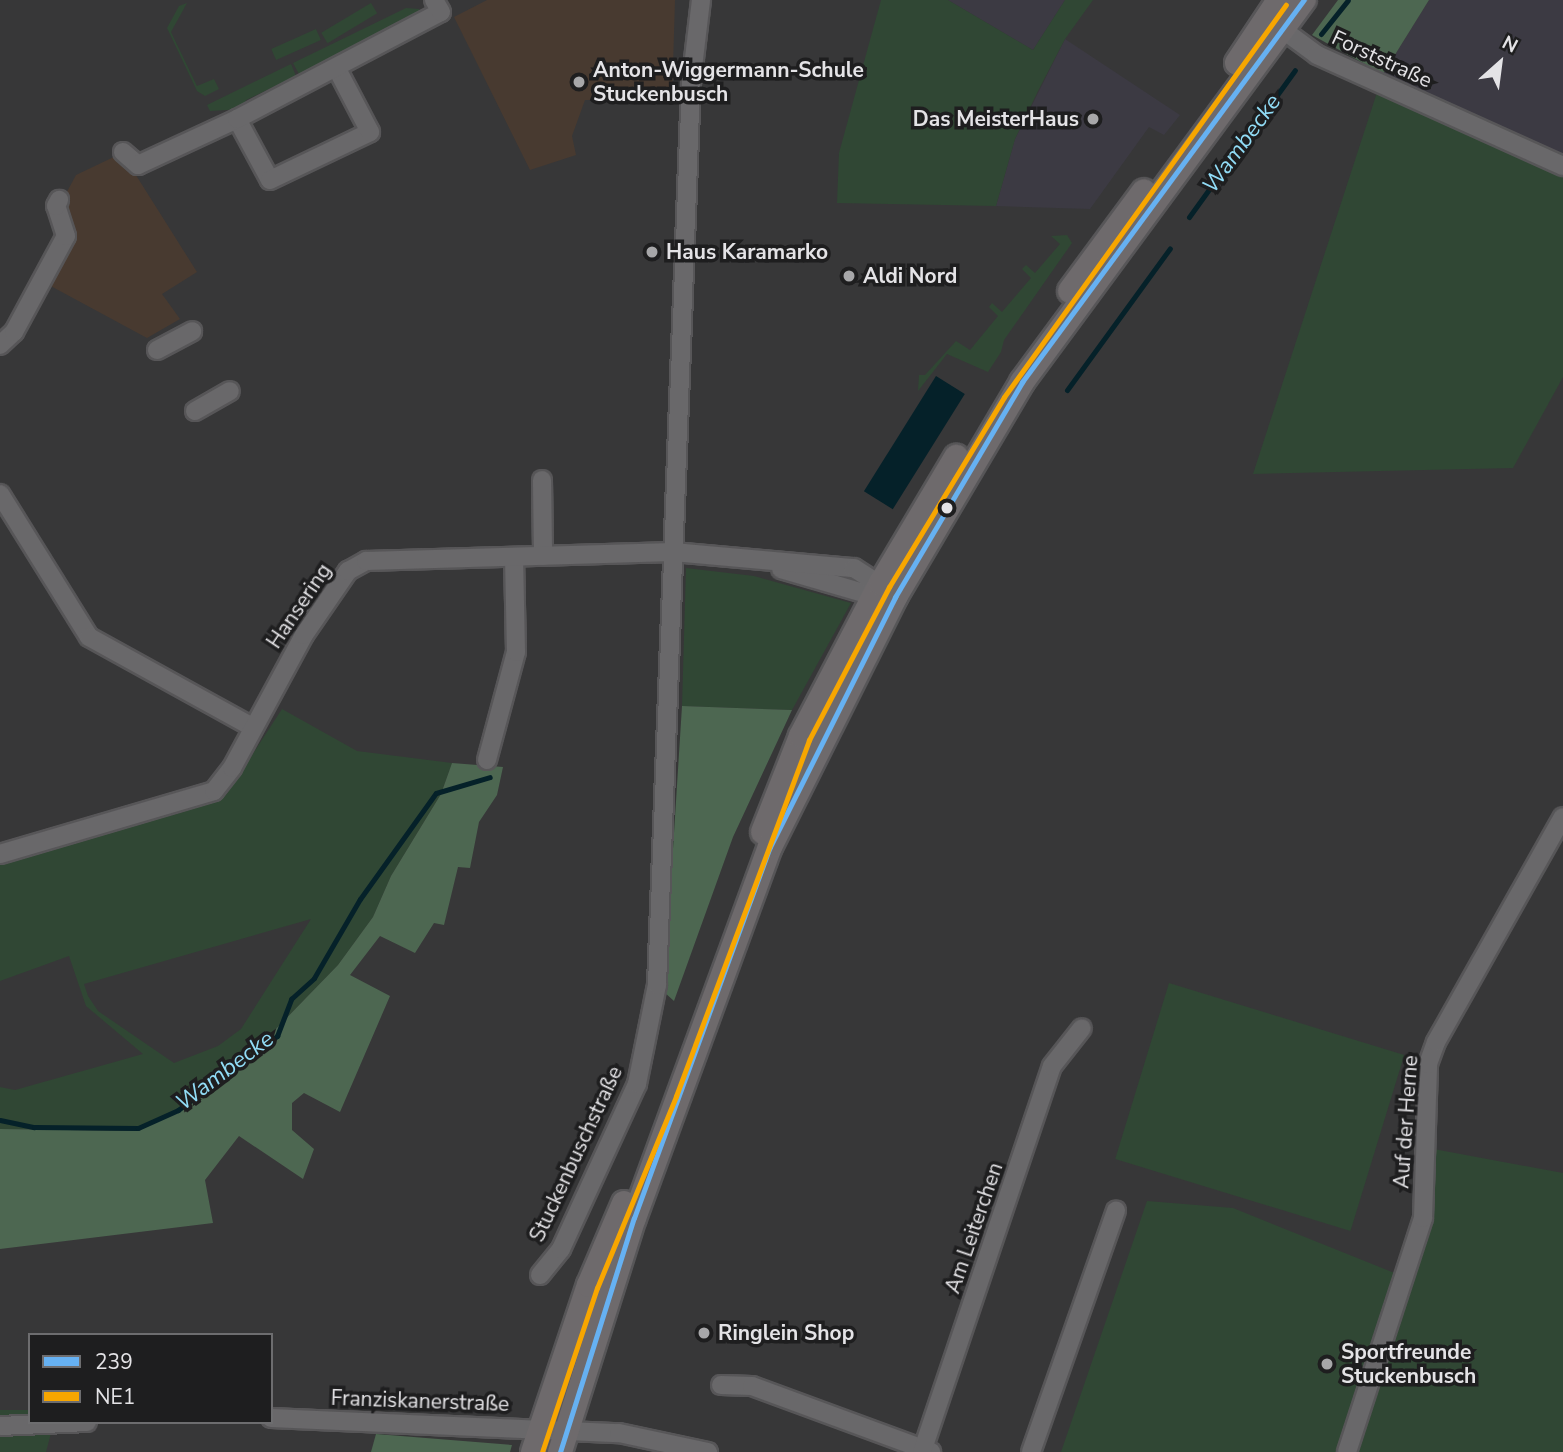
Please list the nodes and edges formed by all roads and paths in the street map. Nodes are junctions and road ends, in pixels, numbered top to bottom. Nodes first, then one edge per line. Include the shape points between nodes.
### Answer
1 (434, 0) edge
2 (701, 0) edge
3 (1304, 0) edge
4 (1275, 15) edge
5 (337, 69) junction
6 (237, 120) junction
7 (123, 152) dead end
8 (1563, 166) edge
9 (59, 200) dead end
10 (12, 325) edge
11 (192, 331) dead end
12 (0, 345) edge
13 (157, 350) dead end
14 (230, 391) dead end
15 (195, 411) dead end
16 (542, 480) dead end
17 (0, 494) edge
18 (673, 552) junction
19 (543, 556) junction
20 (514, 557) junction
21 (883, 593) junction
22 (252, 727) junction
23 (487, 760) dead end
24 (1563, 817) edge
25 (0, 854) edge
26 (1082, 1028) dead end
27 (1116, 1210) dead end
28 (541, 1275) dead end
29 (720, 1385) dead end
30 (273, 1418) edge
31 (44, 1424) edge
32 (0, 1426) edge
33 (541, 1427) junction
34 (563, 1441) edge
35 (926, 1451) edge
36 (533, 1452) edge
37 (708, 1452) edge
38 (1031, 1452) edge
39 (1347, 1452) edge

1 - 5 street via 441,12
2 - 18 street, Stuckenbuschstraße via 691,85
3 - 4 main road
4 - 8 street, Forststraße via 1317,55
4 - 21 main road
5 - 6 street
5 - 6 street via 370,132 270,180
6 - 7 street via 138,165
9 - 10 street via 56,206 66,236
10 - 12 street
11 - 13 street
14 - 15 street
16 - 19 street
17 - 22 street via 89,638
18 - 19 street, Hansering
18 - 21 street, Hansering via 756,562
18 - 28 street, Stuckenbuschstraße via 657,985 648,1041 636,1084 570,1231
19 - 20 street, Hansering
20 - 22 street, Hansering via 388,559 366,561 348,571 304,635
20 - 23 street via 516,652
21 - 33 main road via 786,771 668,1093 589,1285
21 - 34 main road via 770,848 677,1096
22 - 25 street, Hansering via 224,780 204,797
24 - 39 street, Auf der Herne via 1428,1063 1423,1218
26 - 35 street, Am Leiterchen via 1052,1066
27 - 38 street
29 - 35 street, Am Leiterchen via 752,1385
30 - 33 street, Franziskanerstraße
31 - 32 street
33 - 34 street, Franziskanerstraße
33 - 36 main road
34 - 37 street via 619,1433

